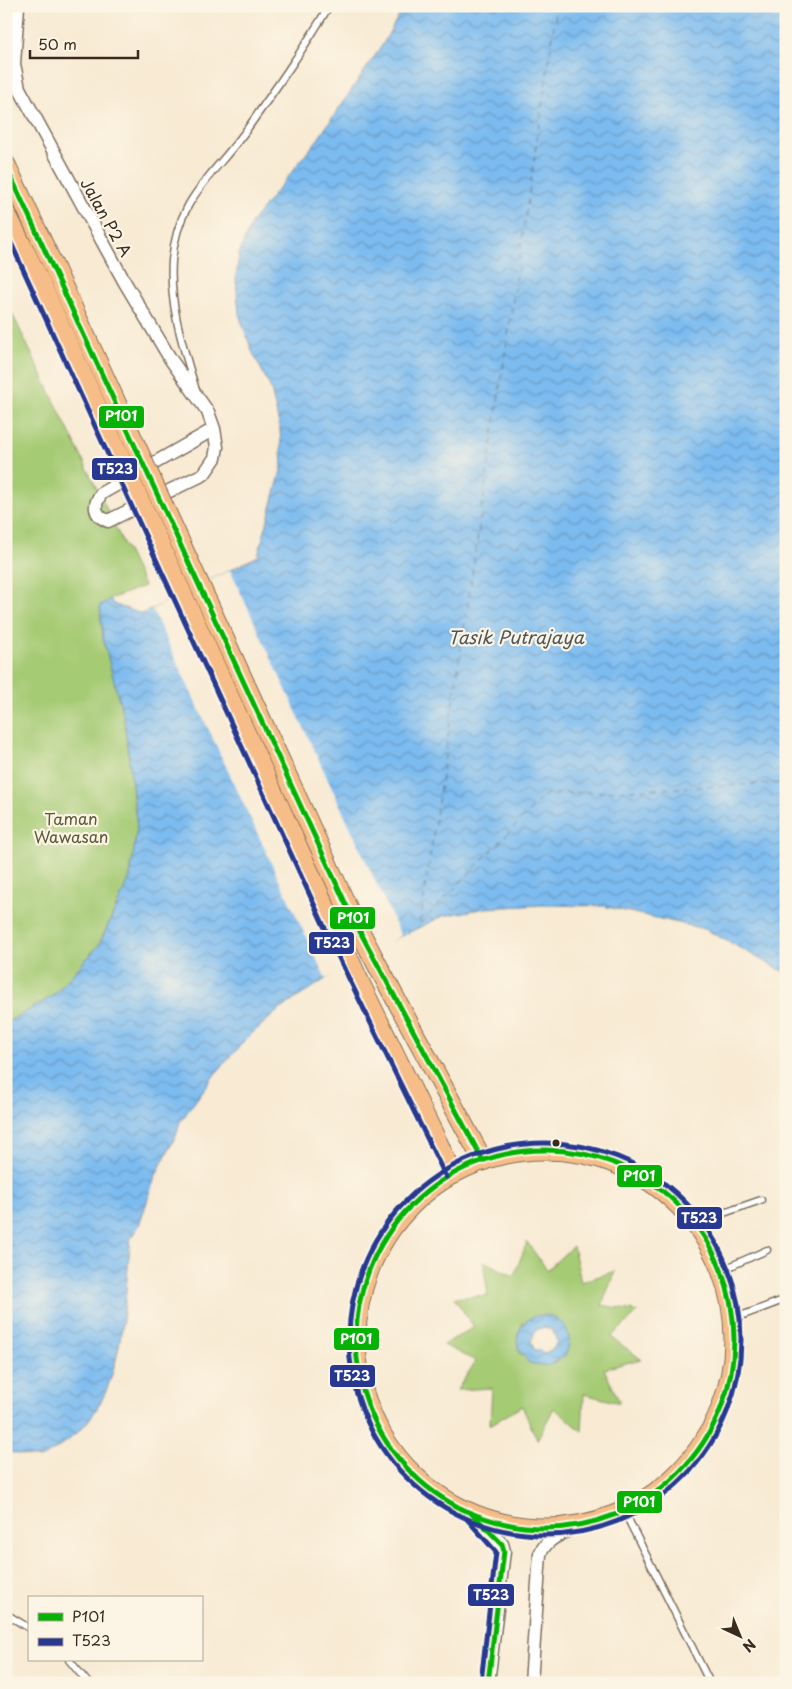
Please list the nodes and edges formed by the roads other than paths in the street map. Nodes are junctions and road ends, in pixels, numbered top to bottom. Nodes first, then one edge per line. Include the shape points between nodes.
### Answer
1 (18, 6) edge
2 (328, 6) edge
3 (6, 165) edge
4 (6, 213) edge
5 (197, 396) junction
6 (214, 429) junction
7 (483, 1161) junction
8 (453, 1174) junction
9 (760, 1200) dead end
10 (695, 1224) junction
11 (767, 1250) dead end
12 (722, 1270) junction
13 (786, 1299) edge
14 (734, 1319) junction
15 (624, 1511) junction
16 (472, 1514) junction
17 (580, 1525) junction
18 (6, 1614) edge
19 (28, 1627) edge
20 (71, 1662) edge
21 (88, 1683) edge
22 (488, 1683) edge
23 (531, 1683) edge
24 (710, 1683) edge

1 - 5 street, Jalan P2 A via 14,64 19,88 124,281 171,360
2 - 5 lane via 243,135 207,176 183,216 176,240 172,280 175,314
3 - 7 main road, bridge via 349,911
4 - 8 main road, bridge via 359,981
5 - 6 street, Jalan P2 A
6 - 6 street, Jalan P2 A via 102,492 95,505 101,518 108,520 204,474 215,458
7 - 8 main road
7 - 10 main road via 543,1150 574,1152 604,1159 656,1185
8 - 16 main road via 419,1199 387,1237 371,1267 360,1299 356,1351 359,1378 369,1410 384,1440 404,1467 429,1490
9 - 10 lane
10 - 12 main road via 712,1248
11 - 12 lane
12 - 14 main road
13 - 14 lane
14 - 15 main road via 727,1391 707,1436 672,1480
15 - 17 main road
15 - 24 lane
16 - 17 main road via 507,1525 543,1528
16 - 22 street via 502,1544 504,1551
17 - 23 street via 552,1538 544,1544 540,1554
18 - 19 lane
20 - 21 lane

